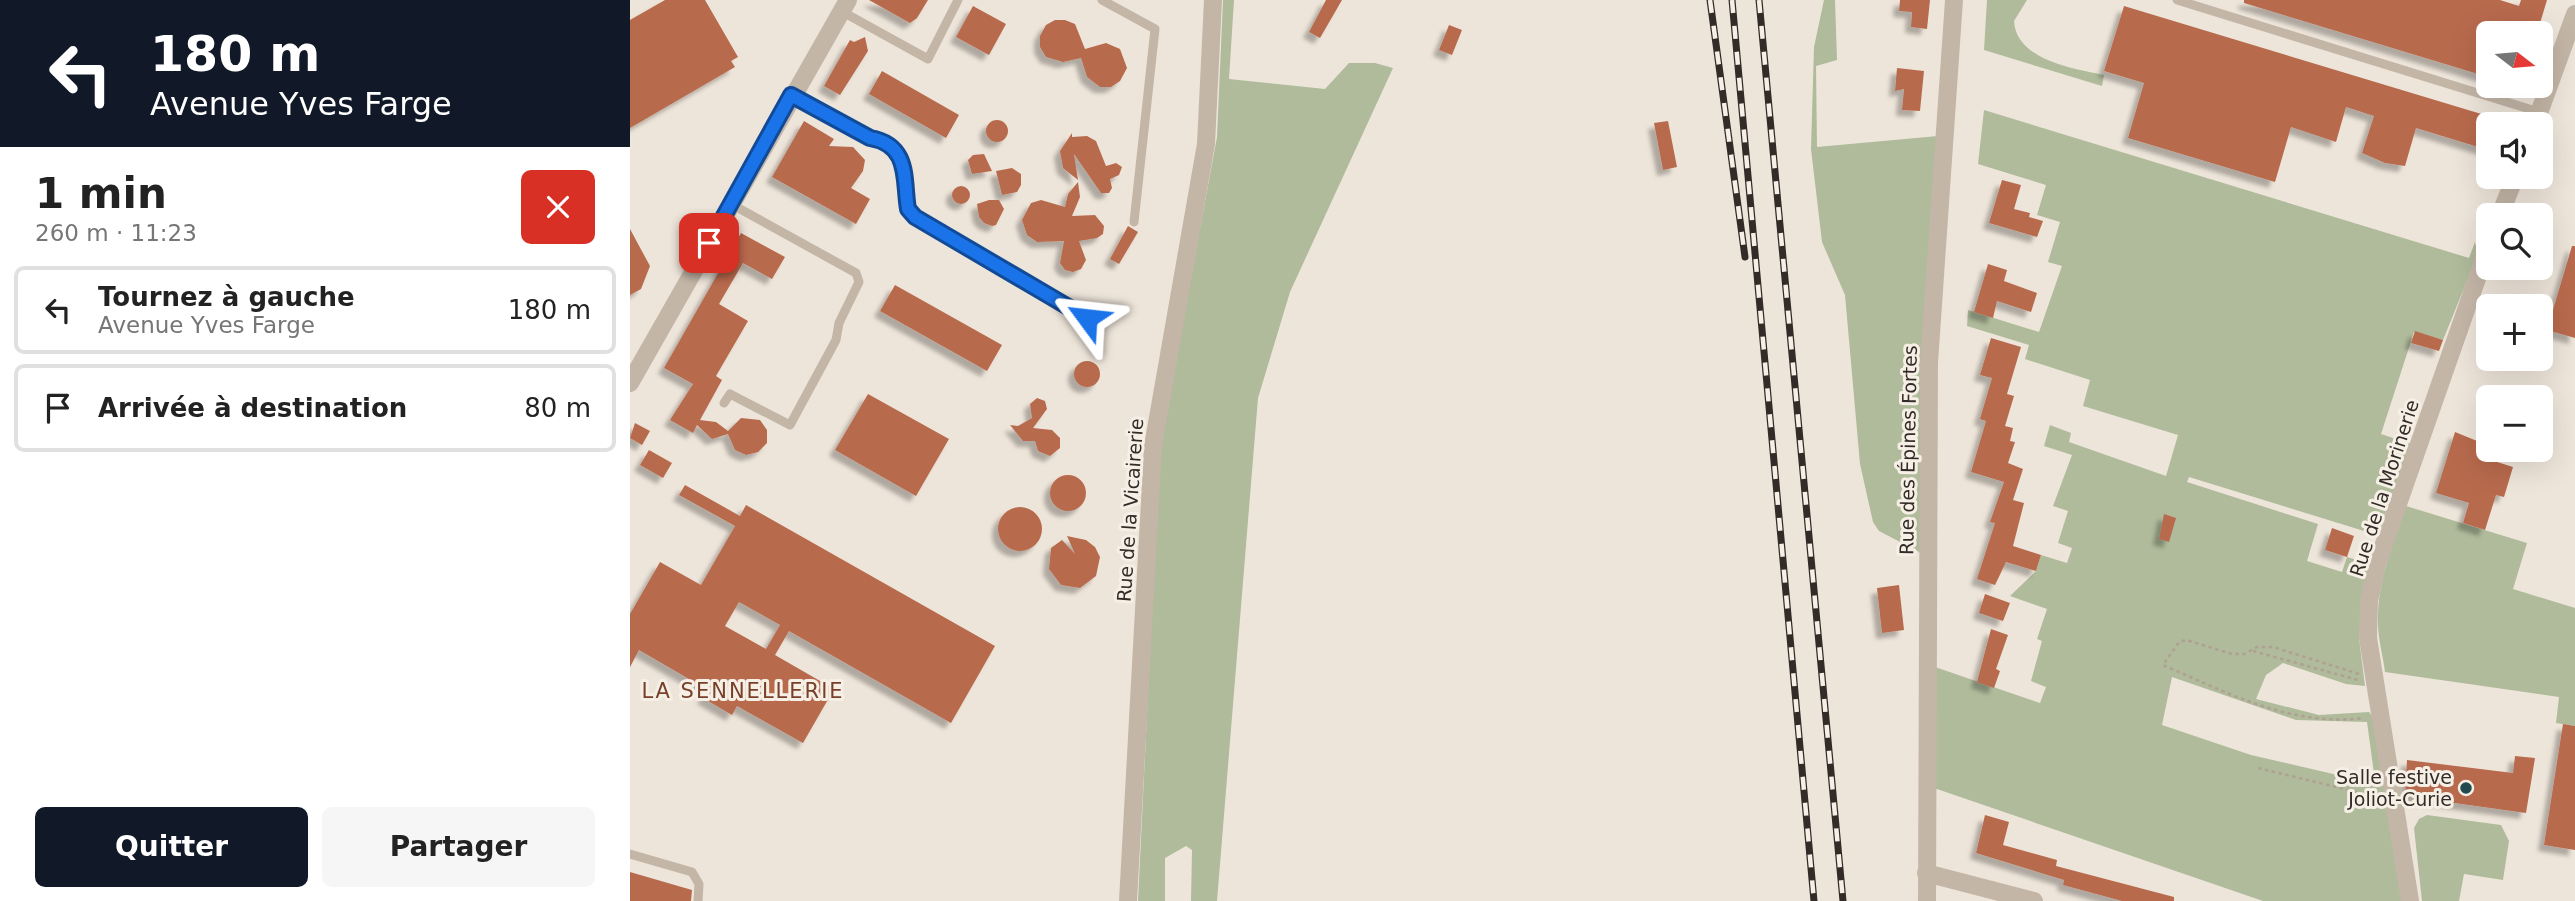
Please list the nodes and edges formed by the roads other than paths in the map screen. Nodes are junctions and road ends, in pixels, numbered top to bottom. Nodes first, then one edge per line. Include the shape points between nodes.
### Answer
1 (958, 0) edge
2 (1102, 0) edge
3 (1213, 0) edge
4 (1954, 0) edge
5 (2177, 0) edge
6 (844, 6) edge
7 (2575, 14) edge
8 (791, 95) junction
9 (2519, 112) edge
10 (2539, 112) edge
11 (732, 204) junction
12 (1134, 222) dead end
13 (2476, 280) edge
14 (1087, 318) dead end
15 (630, 383) edge
16 (724, 403) dead end
17 (630, 854) edge
18 (1926, 873) junction
19 (698, 901) edge
20 (1128, 901) edge
21 (1927, 901) edge
22 (2034, 901) edge
23 (2410, 901) edge

1 - 6 lane via 928,59
2 - 12 lane via 1155,29
3 - 20 street, Rue de la Vicairerie via 1206,144 1153,446
4 - 18 street, Rue des Épines Fortes via 1929,363
5 - 9 lane
6 - 8 street
7 - 10 street
8 - 11 street
8 - 14 lane via 879,139 896,153 908,184 908,209 915,217
11 - 15 street
11 - 16 lane via 856,273 859,282 836,340 790,425 730,394
13 - 23 street, Rue de la Morinerie via 2377,564 2369,601 2368,638
17 - 19 lane via 692,872 699,884
18 - 21 street, Rue des Épines Fortes
18 - 22 street

